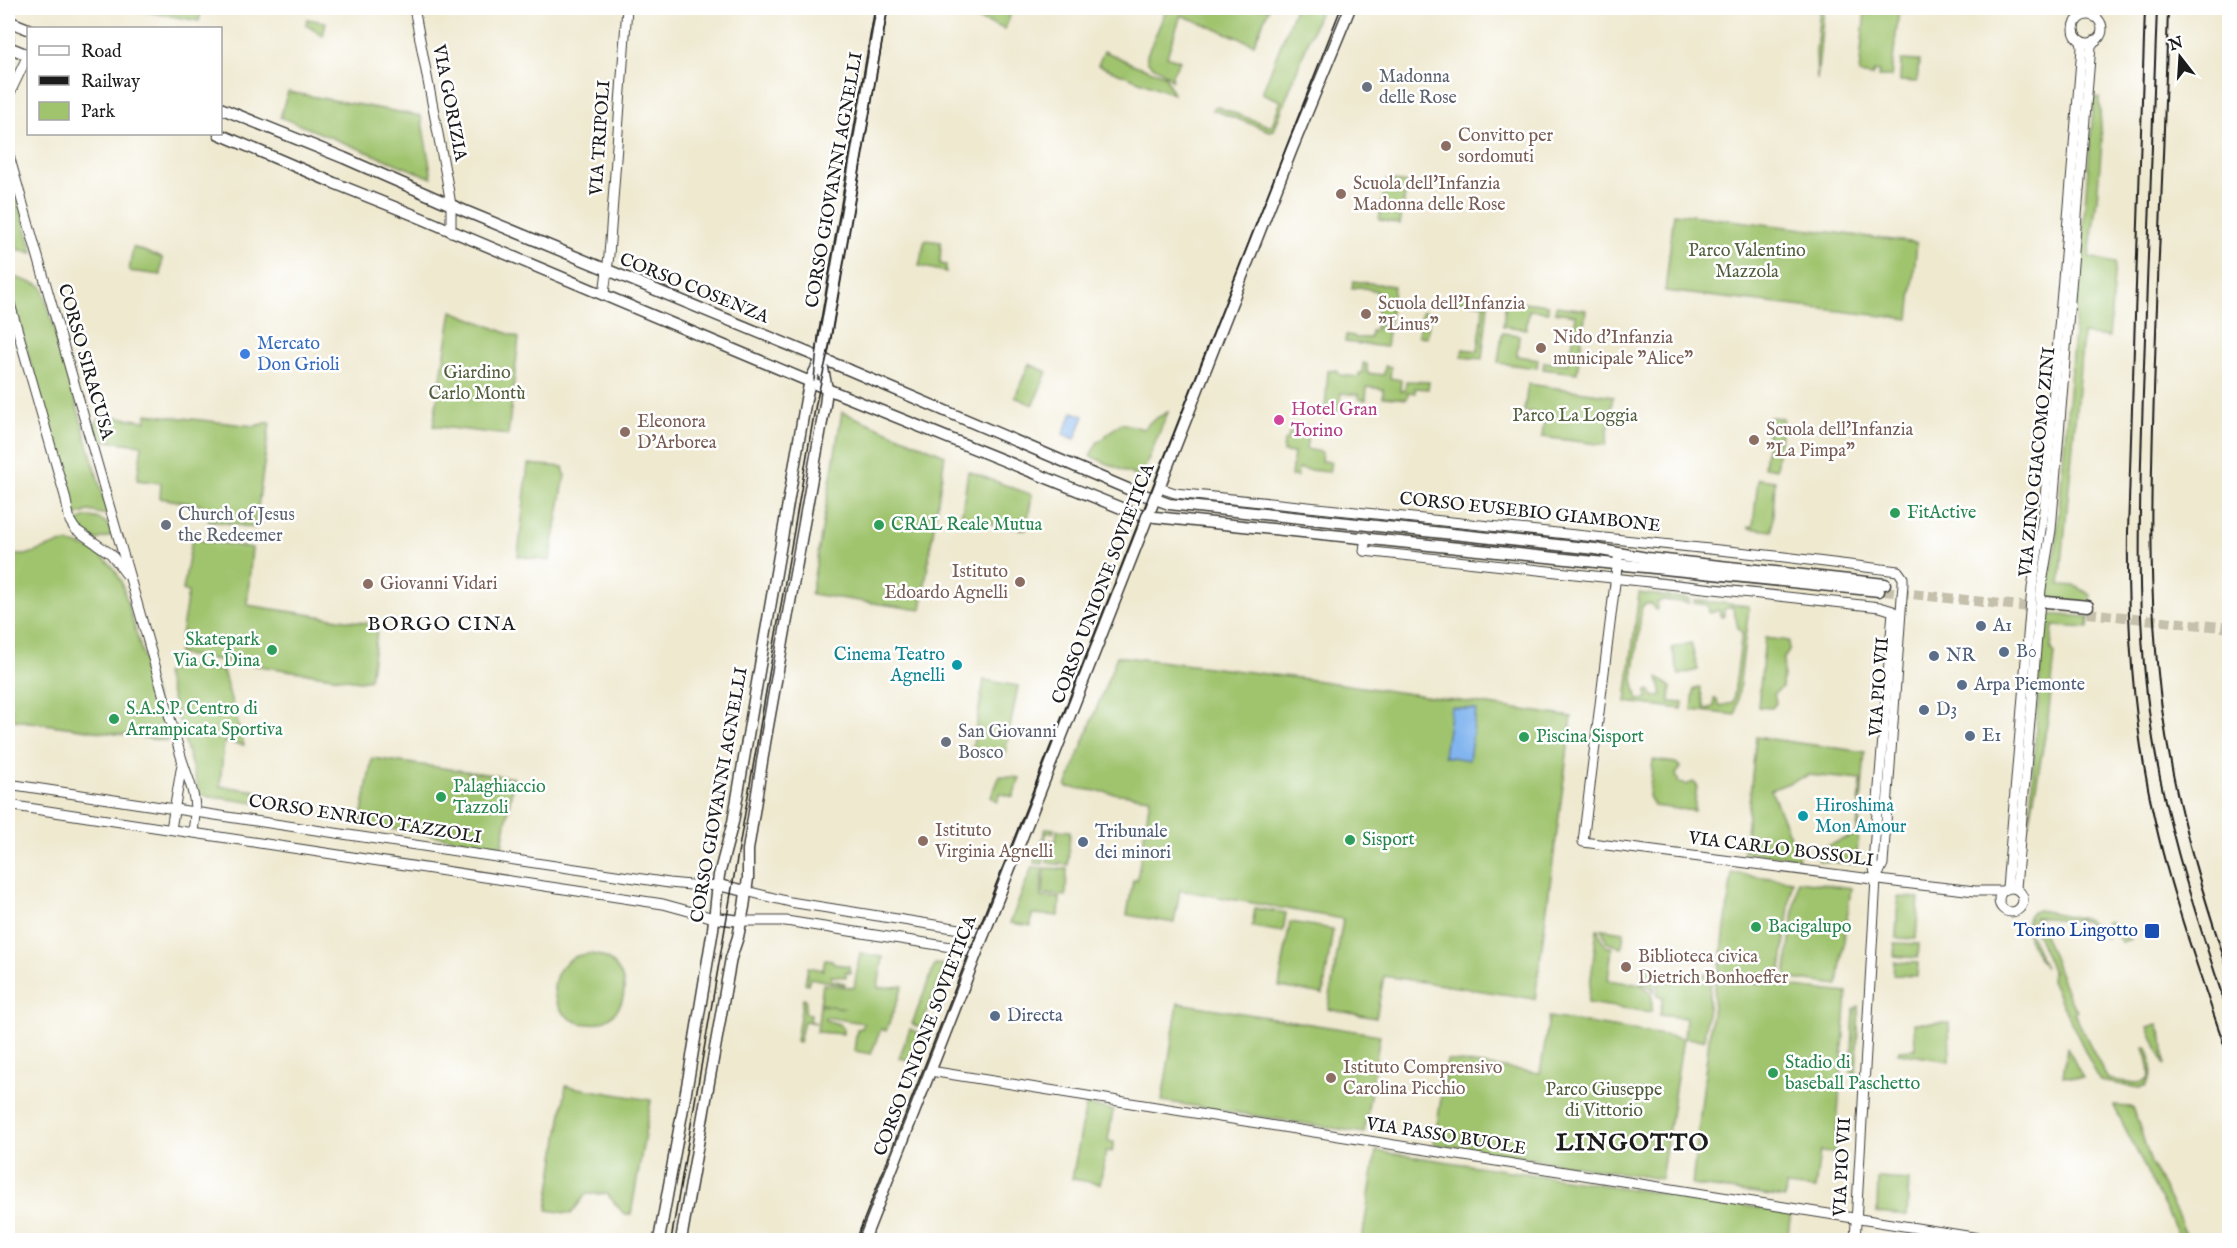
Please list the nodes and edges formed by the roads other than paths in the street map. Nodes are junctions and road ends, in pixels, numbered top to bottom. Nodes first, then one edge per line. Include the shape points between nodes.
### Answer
1 (414, 8) edge
2 (627, 8) edge
3 (882, 8) edge
4 (1350, 8) edge
5 (2094, 8) edge
6 (2084, 12) edge
7 (2097, 19) junction
8 (8, 21) edge
9 (27, 29) edge
10 (8, 31) edge
11 (2095, 40) junction
12 (2081, 41) junction
13 (8, 47) edge
14 (27, 55) edge
15 (27, 57) edge
16 (8, 97) edge
17 (222, 109) edge
18 (221, 135) edge
19 (8, 153) edge
20 (451, 205) junction
21 (451, 231) junction
22 (607, 271) junction
23 (604, 294) junction
24 (8, 297) edge
25 (821, 359) junction
26 (810, 381) junction
27 (827, 389) junction
28 (1160, 488) junction
29 (1155, 499) junction
30 (1370, 513) junction
31 (1149, 516) junction
32 (1367, 531) junction
33 (1618, 559) junction
34 (1896, 570) joint
35 (1616, 578) junction
36 (131, 581) junction
37 (1884, 588) tunnel mouth
38 (2047, 605) tunnel mouth
39 (2088, 609) tunnel mouth
40 (183, 762) junction
41 (8, 784) edge
42 (8, 805) edge
43 (174, 809) junction
44 (196, 812) junction
45 (171, 829) junction
46 (193, 832) junction
47 (1876, 879) junction
48 (718, 885) junction
49 (2008, 889) junction
50 (746, 891) junction
51 (1975, 891) junction
52 (1998, 900) junction
53 (714, 918) junction
54 (742, 921) junction
55 (985, 933) junction
56 (976, 954) junction
57 (930, 1071) junction
58 (1857, 1218) junction
59 (660, 1240) edge
60 (681, 1240) edge
61 (864, 1240) edge
62 (1855, 1240) edge
63 (1992, 1240) edge

1 - 20 street, VIA GORIZIA
2 - 22 street, VIA TRIPOLI
3 - 25 main road, CORSO GIOVANNI AGNELLI
4 - 28 main road, CORSO UNIONE SOVIETICA
5 - 7 street
6 - 7 street
6 - 12 street via 2074,28
7 - 11 street via 2101,30
8 - 9 main road
10 - 13 street
11 - 12 street
11 - 49 street, VIA ZINO GIACOMO ZINI via 2091,46 2051,530
12 - 49 street, VIA ZINO GIACOMO ZINI via 2044,510 2032,588
13 - 14 main road
15 - 16 street
17 - 20 main road, CORSO COSENZA
18 - 21 main road
19 - 36 street, CORSO SIRACUSA
20 - 21 street, VIA GORIZIA
20 - 22 main road, CORSO COSENZA
21 - 23 main road
22 - 23 street, VIA TRIPOLI
22 - 25 main road, CORSO COSENZA
23 - 26 main road
24 - 36 street, CORSO SIRACUSA via 70,521 81,535 111,554
25 - 26 main road, CORSO GIOVANNI AGNELLI
25 - 27 main road, CORSO GIOVANNI AGNELLI
25 - 29 main road, CORSO COSENZA
26 - 27 main road
26 - 48 main road, CORSO GIOVANNI AGNELLI via 733,822
27 - 31 main road, CORSO EUSEBIO GIAMBONE
27 - 50 main road, CORSO GIOVANNI AGNELLI via 765,743 748,850
28 - 29 main road, CORSO UNIONE SOVIETICA
28 - 30 street, CORSO EUSEBIO GIAMBONE via 1175,493
29 - 31 main road, CORSO UNIONE SOVIETICA
29 - 32 main road, CORSO EUSEBIO GIAMBONE
30 - 32 street
30 - 34 street, CORSO EUSEBIO GIAMBONE
31 - 32 main road, CORSO EUSEBIO GIAMBONE
31 - 55 main road, CORSO UNIONE SOVIETICA
32 - 33 main road, CORSO EUSEBIO GIAMBONE via 1595,549
32 - 35 street via 1364,551
33 - 35 street
33 - 37 main road, CORSO EUSEBIO GIAMBONE
34 - 47 street, VIA PIO VII via 1903,578 1901,625 1883,864
35 - 47 street, VIA PIO VII via 1893,611 1873,862
35 - 47 street, VIA CARLO BOSSOLI via 1583,842
36 - 40 street, CORSO SIRACUSA
38 - 39 main road
40 - 43 street, CORSO SIRACUSA
40 - 44 street, CORSO SIRACUSA
41 - 43 street, CORSO ENRICO TAZZOLI
42 - 45 street
43 - 44 street, CORSO ENRICO TAZZOLI
43 - 45 street, CORSO SIRACUSA
44 - 46 street, CORSO SIRACUSA
44 - 48 street, CORSO ENRICO TAZZOLI via 669,883
45 - 46 street
46 - 53 street via 663,904
47 - 51 street, VIA CARLO BOSSOLI
47 - 58 street, VIA PIO VII
48 - 50 main road
48 - 53 main road, CORSO GIOVANNI AGNELLI
49 - 51 street, VIA CARLO BOSSOLI
49 - 52 street
49 - 52 street via 2021,893 2021,907 2011,912 2004,910
50 - 54 main road, CORSO GIOVANNI AGNELLI
50 - 55 street via 790,902
51 - 52 street, VIA CARLO BOSSOLI
53 - 54 main road
53 - 59 main road, CORSO GIOVANNI AGNELLI
54 - 56 street via 786,921
54 - 60 main road via 731,958
55 - 56 main road, CORSO UNIONE SOVIETICA
56 - 57 main road, CORSO UNIONE SOVIETICA
57 - 58 street, VIA PASSO BUOLE
57 - 61 main road, CORSO UNIONE SOVIETICA
58 - 62 street, VIA PIO VII
58 - 63 street, VIA PASSO BUOLE

